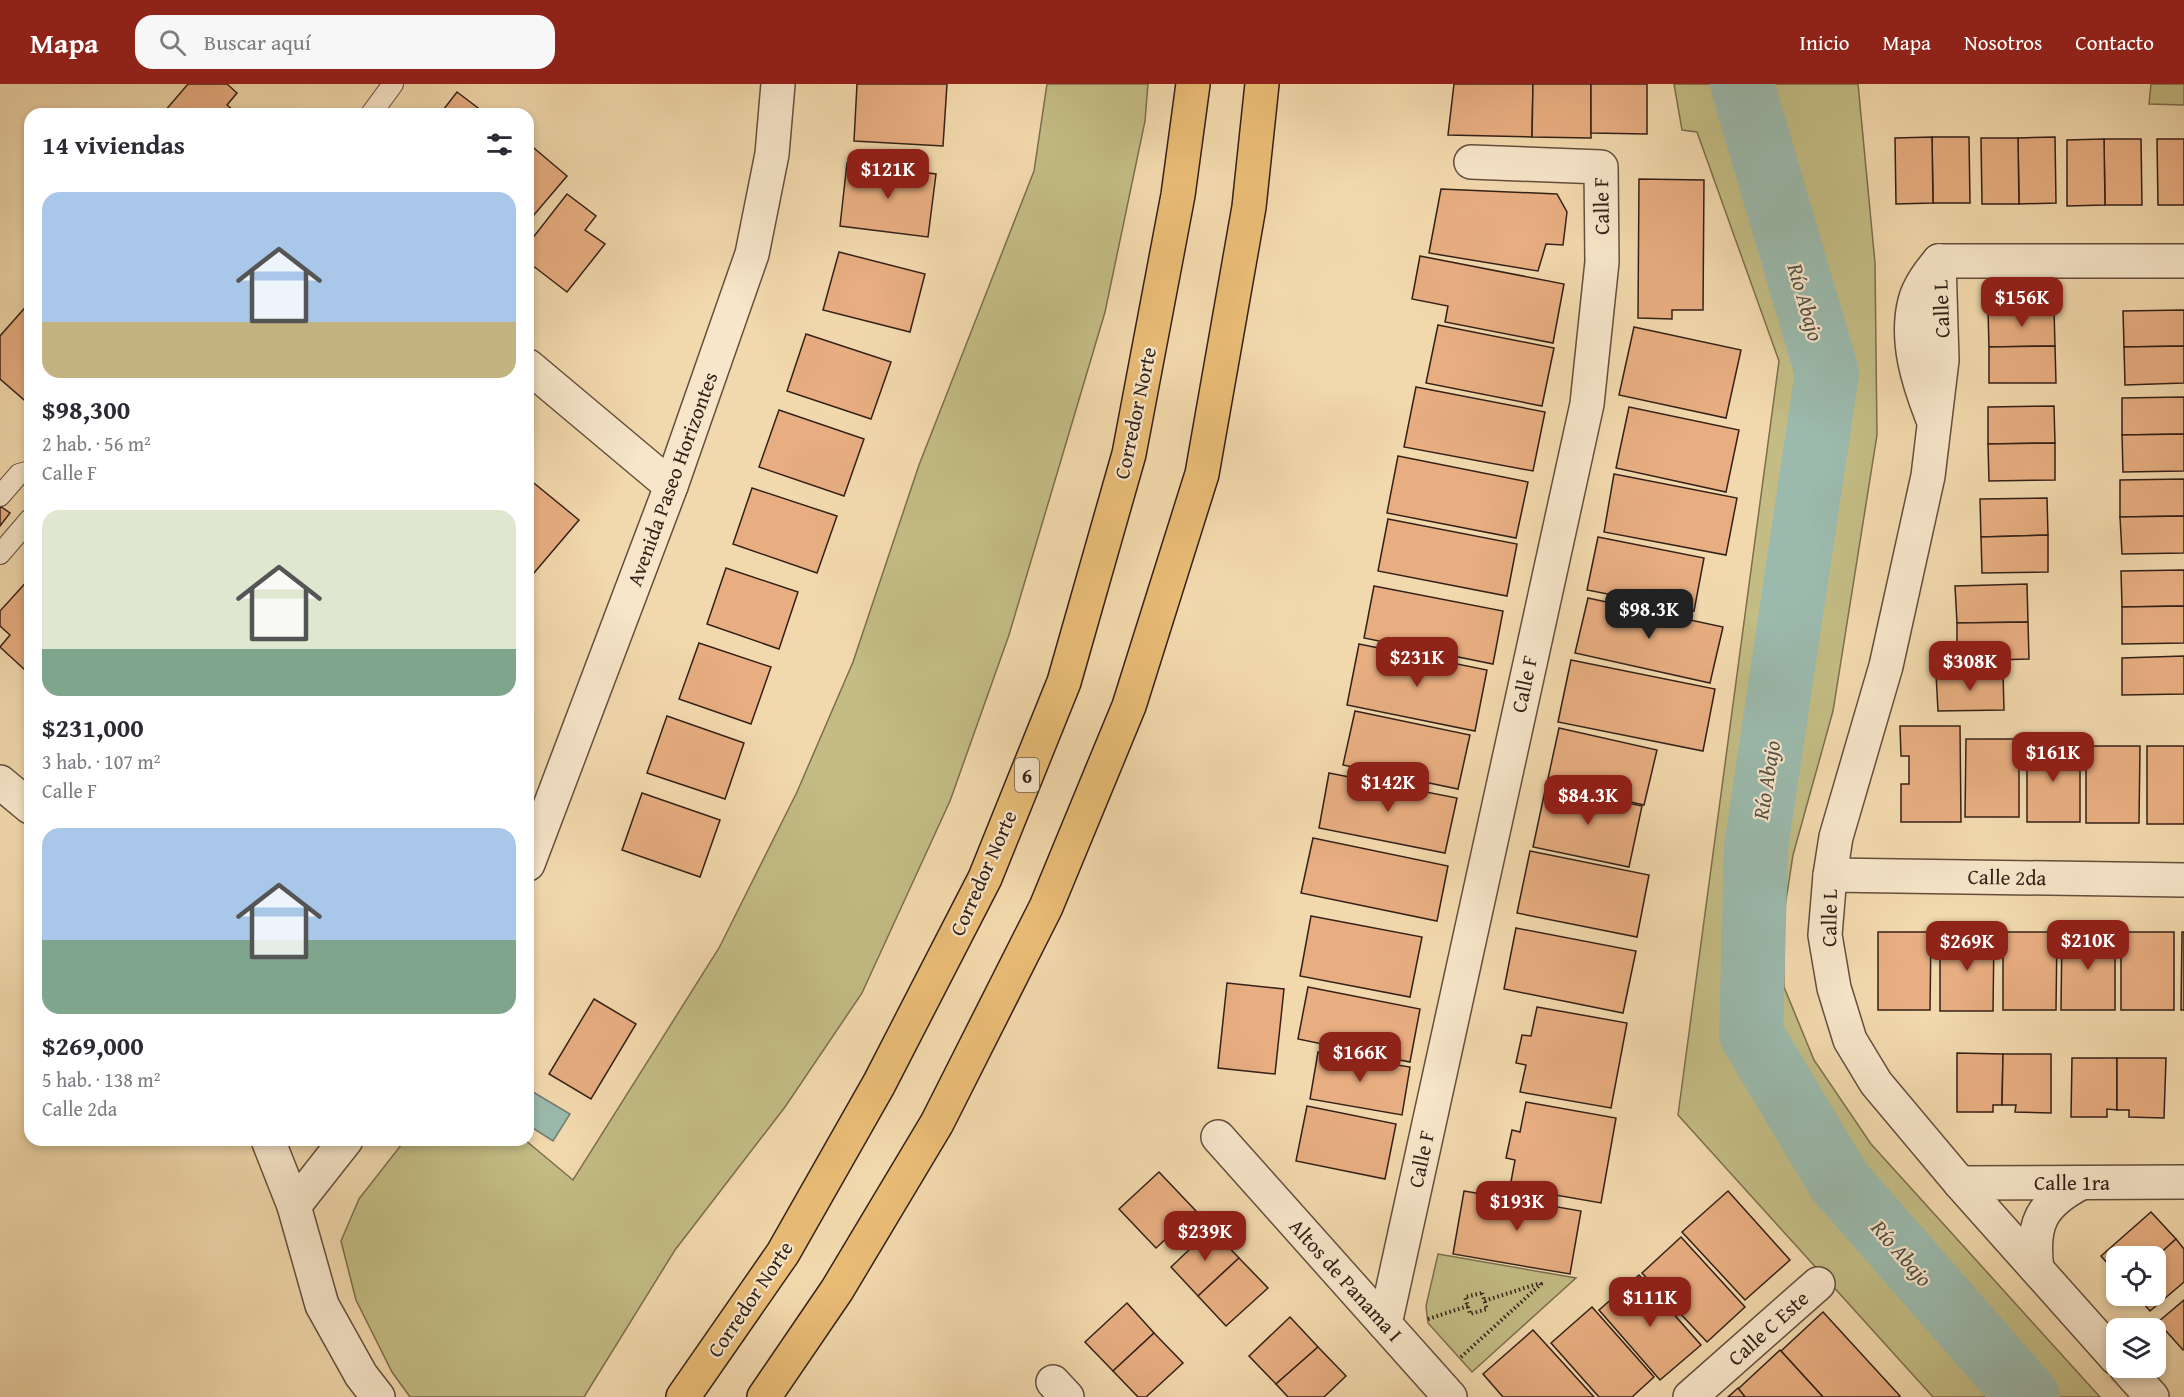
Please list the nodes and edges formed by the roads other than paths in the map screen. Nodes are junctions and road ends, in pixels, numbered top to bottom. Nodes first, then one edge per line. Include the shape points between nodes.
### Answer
1 (393, 84) edge
2 (778, 84) edge
3 (1193, 84) edge
4 (1262, 84) edge
5 (375, 108) edge
6 (1471, 162) dead end
7 (2184, 261) edge
8 (534, 371) edge
9 (24, 473) edge
10 (671, 486) junction
11 (0, 496) edge
12 (24, 526) edge
13 (0, 554) edge
14 (0, 782) edge
15 (24, 802) edge
16 (534, 848) edge
17 (1830, 875) junction
18 (2184, 880) edge
19 (1218, 1137) dead end
20 (270, 1146) edge
21 (341, 1146) edge
22 (2184, 1182) edge
23 (1960, 1183) junction
24 (2081, 1183) junction
25 (294, 1206) junction
26 (2037, 1269) junction
27 (1818, 1284) dead end
28 (1385, 1324) junction
29 (2106, 1347) edge
30 (2135, 1378) edge
31 (378, 1397) edge
32 (683, 1397) edge
33 (764, 1397) edge
34 (1449, 1397) edge
35 (1690, 1397) edge
36 (2152, 1397) edge

1 - 5 lane
2 - 10 street, Avenida Paseo Horizontes via 772,154 752,254
3 - 32 highway, Corredor Norte / 6 via 1178,195 1130,454 1064,682 986,878 879,1084 783,1253
4 - 33 highway via 1248,207 1202,474 1129,706 1046,907 937,1123 837,1290
6 - 28 street, Calle F via 1601,167 1602,262 1587,404
7 - 17 street, Calle L via 1939,261 1942,360 1928,476 1886,666 1836,837
8 - 10 street
9 - 11 lane
10 - 16 street, Avenida Paseo Horizontes
12 - 13 lane
14 - 15 street
17 - 18 street, Calle 2da
17 - 23 street, Calle L via 1825,935 1834,988 1850,1040 1876,1083
19 - 28 street, Altos de Panama I
20 - 25 street
21 - 25 street
22 - 24 street, Calle 1ra
23 - 24 street, Calle 1ra
23 - 26 street, Calle L
24 - 26 street via 2057,1195 2041,1216 2033,1242
25 - 31 street via 322,1305 361,1375
26 - 29 street, Calle L
27 - 35 street, Calle C Este
28 - 34 street, Altos de Panama I
30 - 36 street

